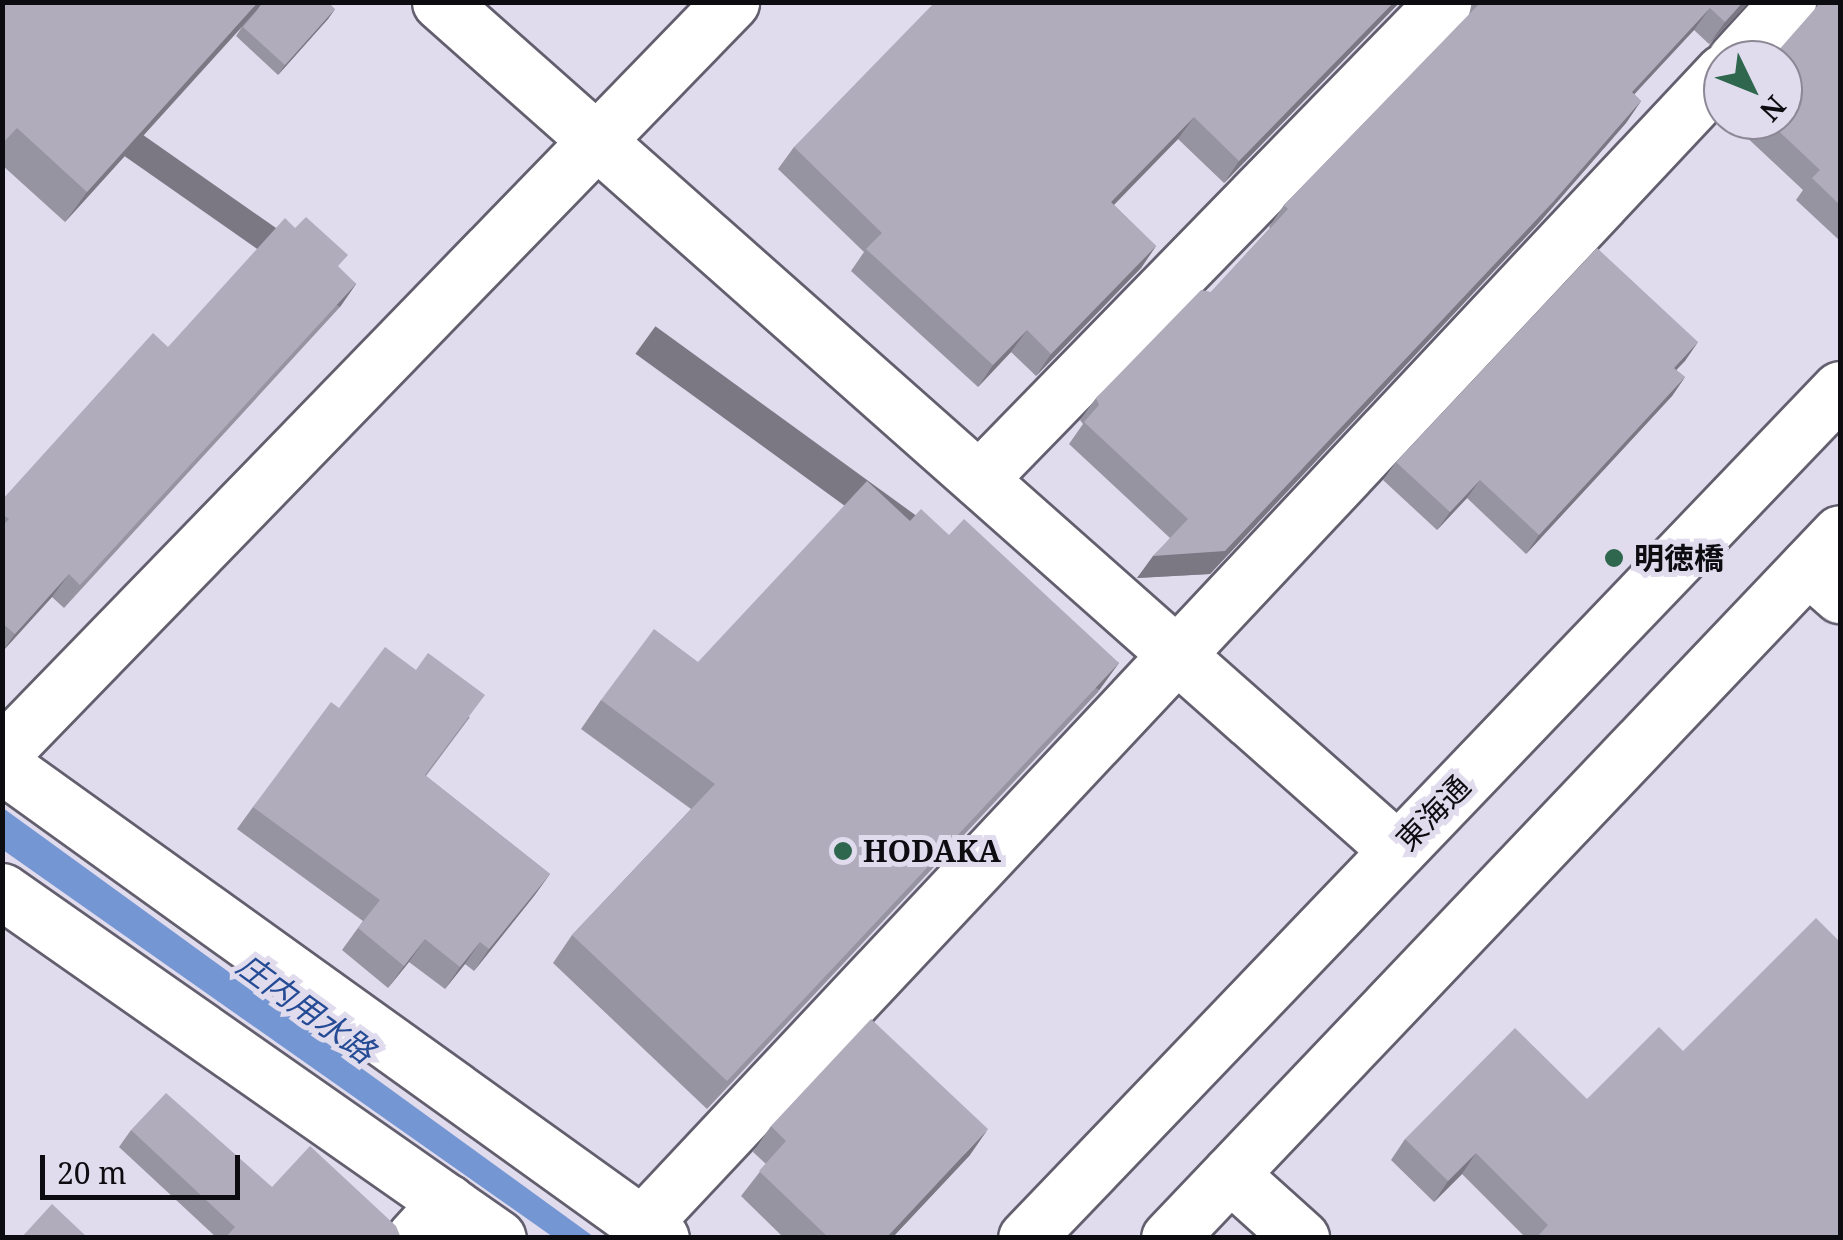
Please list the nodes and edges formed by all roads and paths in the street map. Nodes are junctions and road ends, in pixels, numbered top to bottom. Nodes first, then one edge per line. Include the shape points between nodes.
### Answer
1 (440, 2) edge
2 (731, 2) edge
3 (1444, 2) edge
4 (1788, 2) edge
5 (1753, 40) edge
6 (1703, 93) edge
7 (596, 142) junction
8 (1840, 389) edge
9 (978, 479) junction
10 (1830, 565) edge
11 (1177, 655) junction
12 (2, 753) edge
13 (2, 764) edge
14 (1397, 850) junction
15 (2, 891) edge
16 (1230, 1174) junction
17 (431, 1220) edge
18 (653, 1230) edge
19 (498, 1238) edge
20 (1026, 1238) edge
21 (1169, 1238) edge
22 (1301, 1238) edge

1 - 7 street
2 - 7 street
3 - 9 street
4 - 5 street
6 - 11 street
7 - 9 street
7 - 12 street
8 - 14 street, 東海通
9 - 11 street
10 - 16 street
11 - 14 street
11 - 18 street
13 - 18 street
14 - 20 street, 東海通
15 - 17 street
16 - 21 street
16 - 22 street
17 - 19 street

